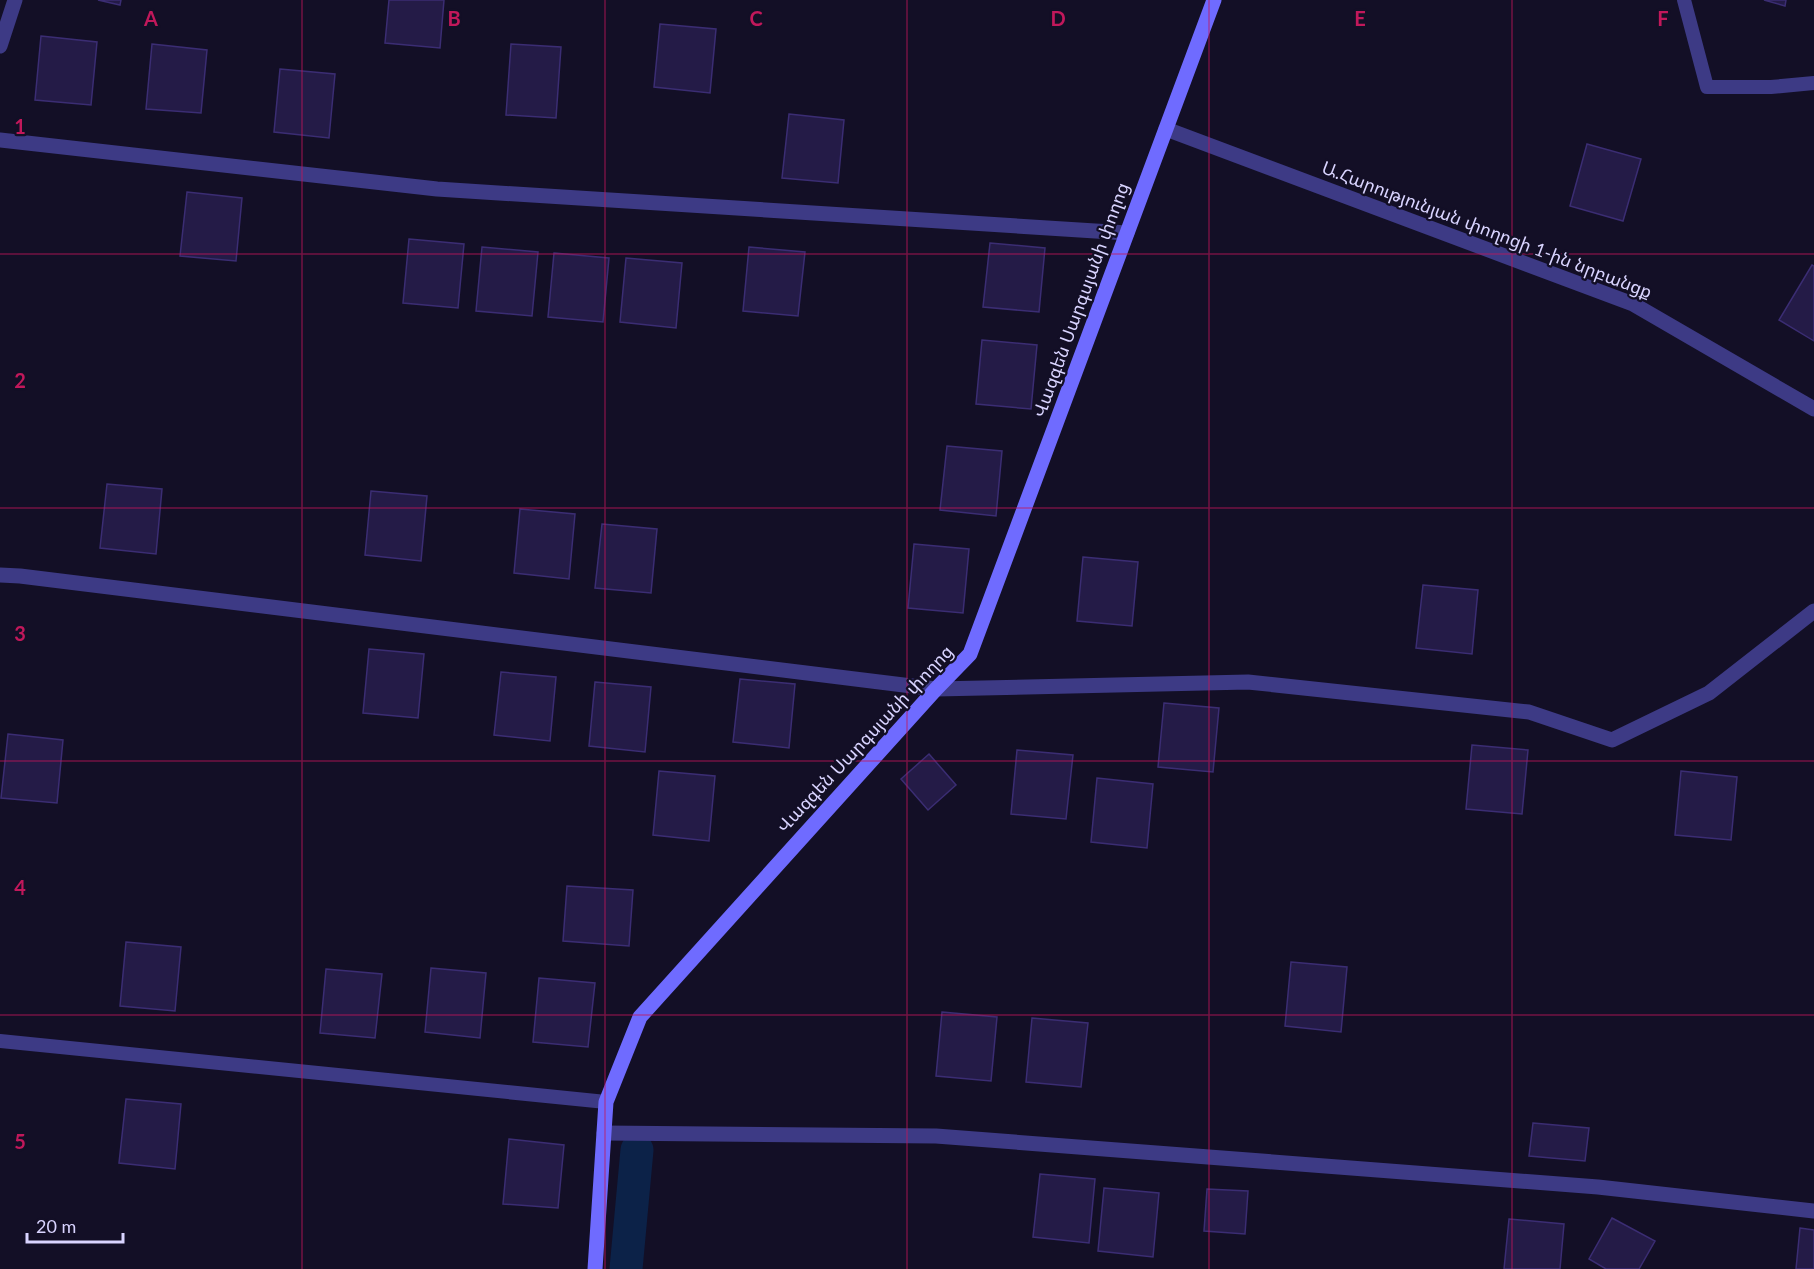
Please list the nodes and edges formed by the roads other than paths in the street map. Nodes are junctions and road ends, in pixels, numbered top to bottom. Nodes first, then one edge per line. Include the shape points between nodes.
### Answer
1 (15, 0) edge
2 (1214, 0) edge
3 (1684, 0) edge
4 (0, 46) edge
5 (1814, 83) edge
6 (1166, 129) junction
7 (0, 140) edge
8 (1127, 233) junction
9 (1814, 409) edge
10 (0, 575) edge
11 (1814, 611) edge
12 (936, 688) junction
13 (0, 1041) edge
14 (606, 1102) junction
15 (604, 1133) junction
16 (1814, 1211) edge
17 (595, 1269) edge

1 - 4 street
2 - 6 street, Վազգեն Սարգսյանի փողոց
3 - 5 lane via 1707,87
6 - 8 street, Վազգեն Սարգսյանի փողոց
6 - 9 street, Ա.Հարությունյան փողոցի 1-ին նրբանցք via 1633,304
7 - 8 street via 437,189
8 - 12 street, Վազգեն Սարգսյանի փողոց via 970,654
10 - 12 street
11 - 12 street via 1709,693 1612,740 1529,712 1248,682
12 - 14 street, Վազգեն Սարգսյանի փողոց via 640,1017
13 - 14 lane
14 - 15 street, Վազգեն Սարգսյանի փողոց
15 - 16 street via 936,1136 1598,1187
15 - 17 street, Վազգեն Սարգսյանի փողոց

